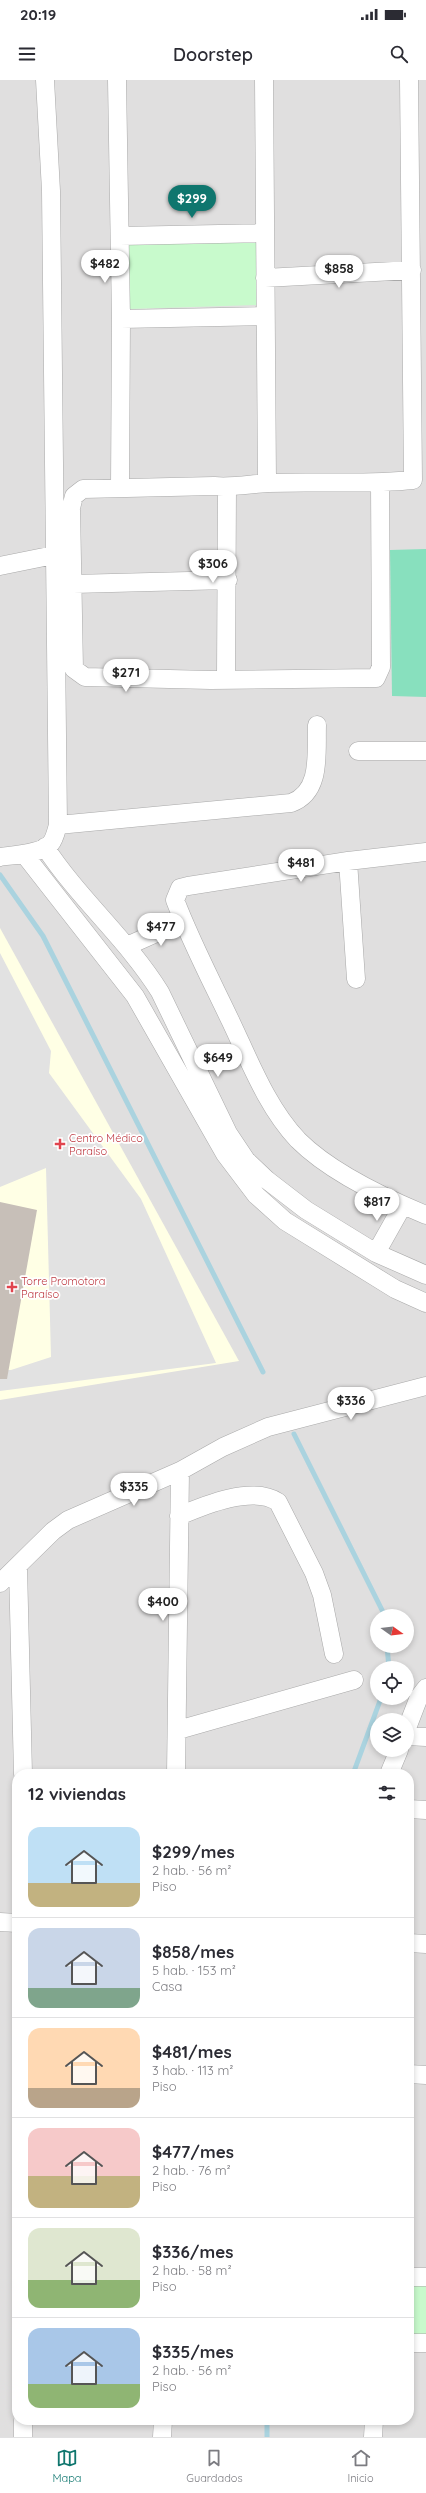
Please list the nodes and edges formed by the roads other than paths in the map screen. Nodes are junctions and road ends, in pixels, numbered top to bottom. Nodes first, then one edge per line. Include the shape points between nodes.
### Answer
1 (45, 80) edge
2 (117, 80) edge
3 (264, 80) edge
4 (409, 80) edge
5 (264, 233) junction
6 (120, 236) junction
7 (417, 271) edge
8 (265, 278) junction
9 (265, 316) junction
10 (121, 319) junction
11 (419, 480) edge
12 (268, 483) junction
13 (380, 483) junction
14 (120, 487) junction
15 (227, 488) junction
16 (54, 555) junction
17 (0, 566) edge
18 (228, 580) junction
19 (73, 584) junction
20 (226, 678) junction
21 (317, 725) dead end
22 (358, 751) dead end
23 (426, 751) edge
24 (58, 825) junction
25 (45, 847) junction
26 (426, 852) edge
27 (24, 854) junction
28 (0, 857) edge
29 (348, 861) junction
30 (183, 921) junction
31 (127, 946) junction
32 (356, 979) dead end
33 (403, 1206) junction
34 (426, 1215) edge
35 (376, 1253) junction
36 (426, 1275) edge
37 (426, 1303) edge
38 (426, 1386) edge
39 (180, 1471) junction
40 (178, 1516) junction
41 (18, 1567) junction
42 (0, 1583) edge
43 (334, 1654) dead end
44 (354, 1680) dead end
45 (426, 1688) edge
46 (413, 1713) edge
47 (178, 1730) junction
48 (414, 1736) edge
49 (426, 1737) edge
50 (396, 1757) edge
51 (23, 1769) edge
52 (176, 1769) edge
53 (391, 1769) edge
54 (414, 1809) edge
55 (426, 1810) edge
56 (0, 1922) edge
57 (12, 1923) edge
58 (414, 1943) edge
59 (426, 1944) edge
60 (414, 2074) edge
61 (426, 2075) edge
62 (414, 2277) edge
63 (426, 2277) edge
64 (414, 2343) edge
65 (426, 2343) edge
66 (23, 2425) edge
67 (163, 2425) edge
68 (374, 2425) edge
69 (23, 2437) edge
70 (162, 2437) edge
71 (373, 2437) edge

1 - 16 street via 50,191
2 - 6 street
3 - 5 street
4 - 7 street
5 - 6 street
5 - 8 street
6 - 10 street
7 - 8 street
7 - 11 street
8 - 9 street
9 - 10 street
9 - 12 street
10 - 14 street
11 - 13 street
12 - 13 street
12 - 15 street
13 - 20 street via 379,673 370,680
14 - 15 street
14 - 19 street via 83,489 74,496 71,508
15 - 18 street
16 - 17 street
16 - 24 street
18 - 19 street
18 - 20 street
19 - 20 street via 72,655 74,669 85,677
21 - 24 street via 314,777 309,792 291,804
22 - 23 street
24 - 25 street via 51,844
25 - 27 street
25 - 31 street via 70,883
26 - 29 street
27 - 28 street
27 - 37 street via 135,996 225,1154 256,1195 285,1221 395,1289
29 - 30 street via 180,888 175,900
29 - 32 street
30 - 31 street
30 - 33 street via 264,1091 298,1140 319,1157
31 - 35 street via 160,992 228,1133 246,1160 306,1210
33 - 34 street
33 - 35 street
35 - 36 street
38 - 39 street via 268,1428 223,1447
39 - 40 street
39 - 41 street via 68,1520 39,1544
40 - 43 street via 245,1495 270,1496 278,1502 314,1573 322,1595
40 - 47 street
41 - 42 street
41 - 51 street
44 - 47 street
45 - 46 street
47 - 52 street
48 - 49 street
50 - 53 street
54 - 55 street
56 - 57 street
58 - 59 street
60 - 61 street
62 - 63 street
64 - 65 street
66 - 69 street
67 - 70 street
68 - 71 street

